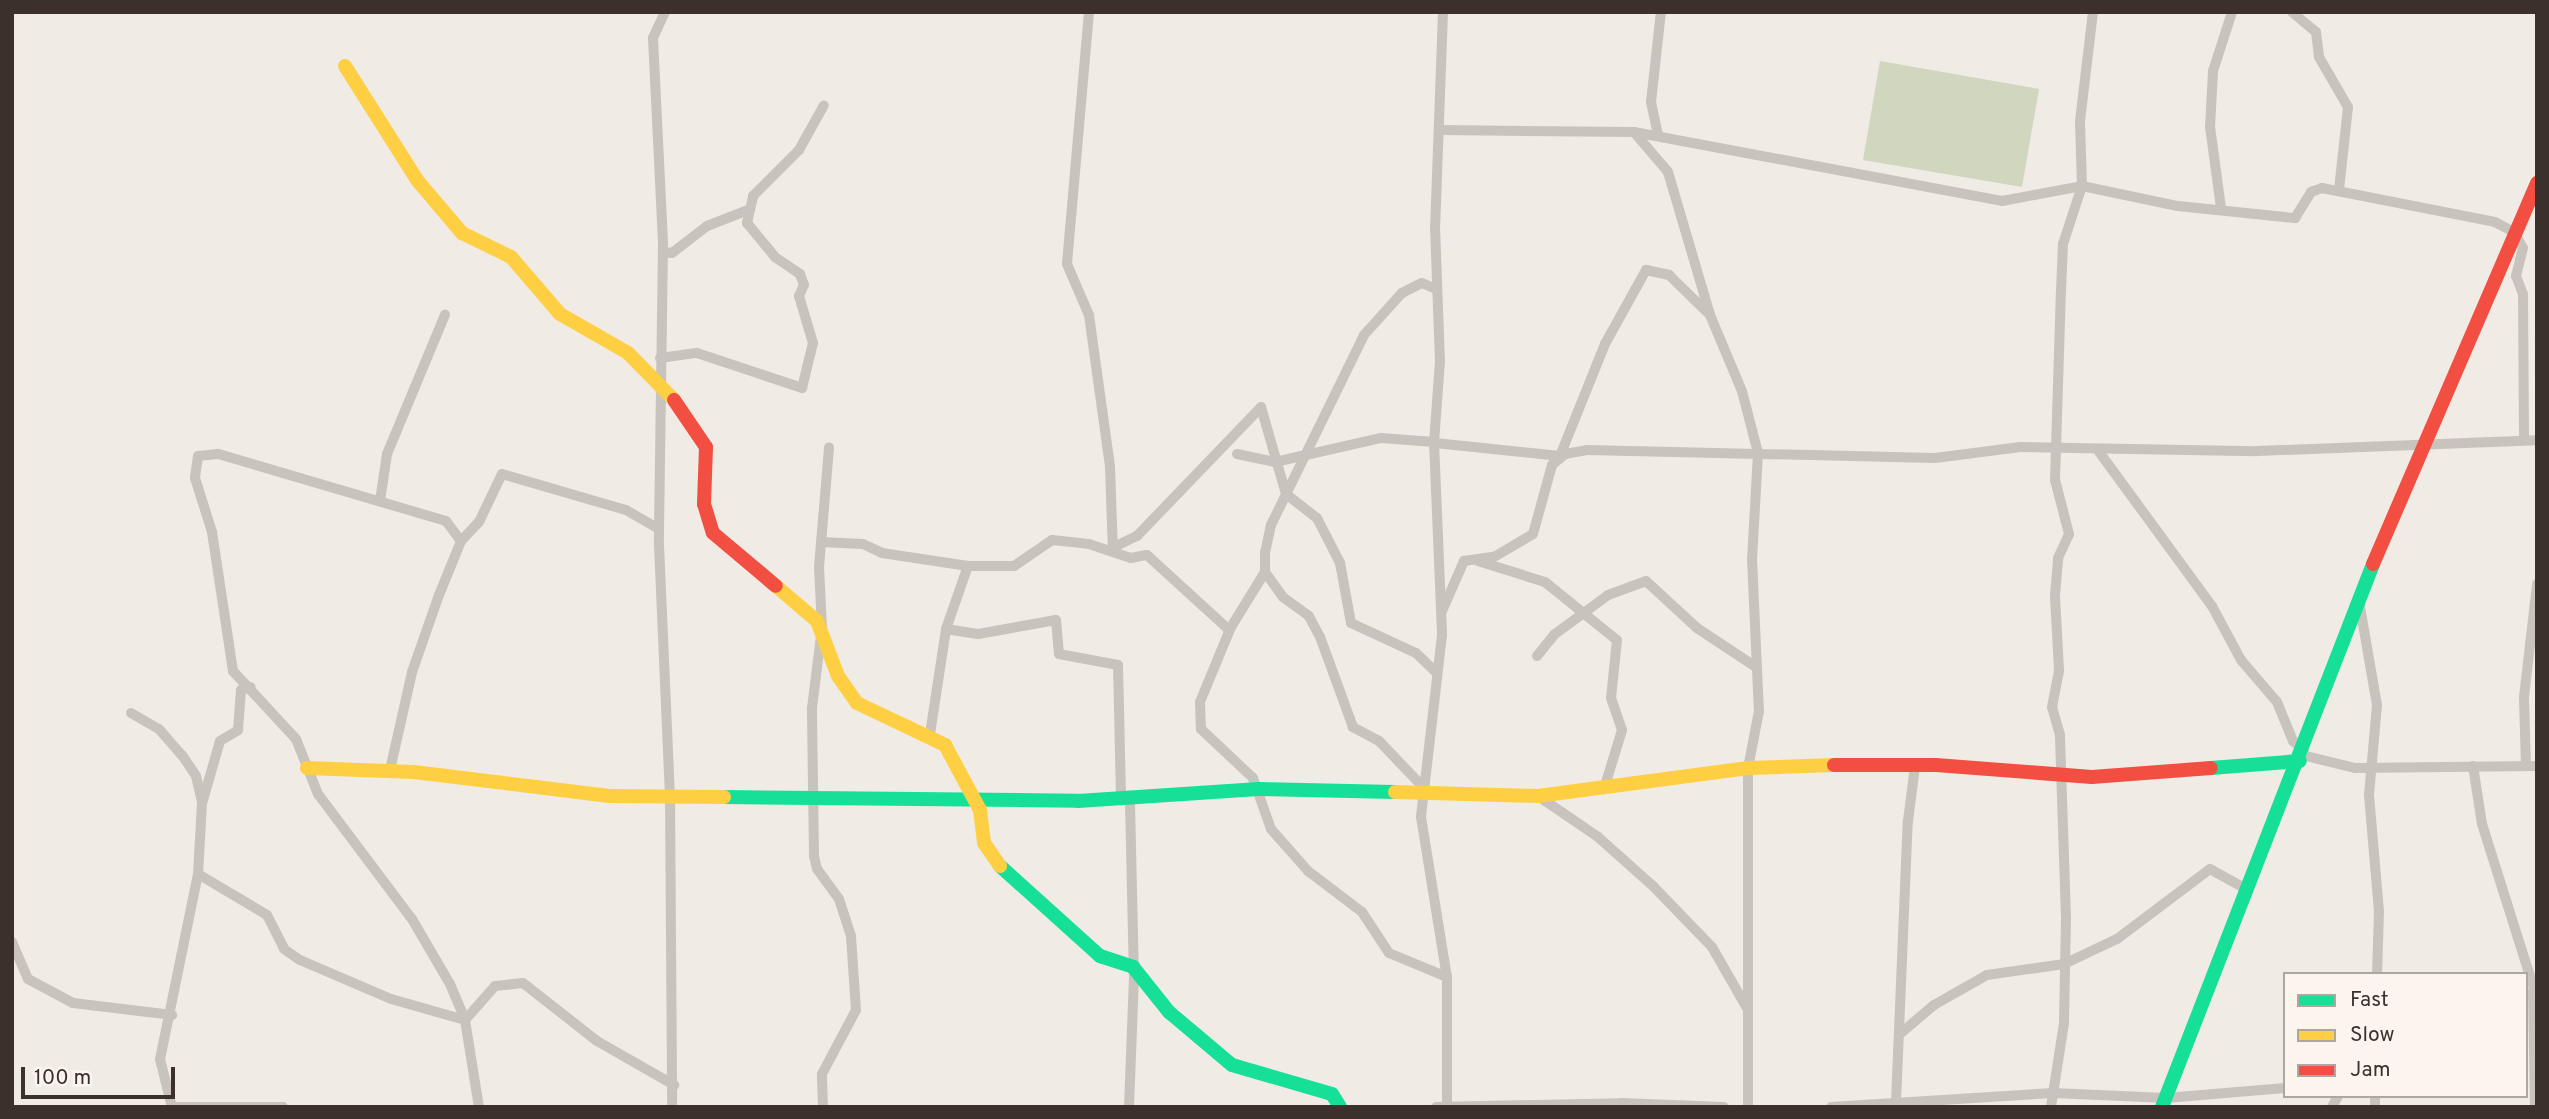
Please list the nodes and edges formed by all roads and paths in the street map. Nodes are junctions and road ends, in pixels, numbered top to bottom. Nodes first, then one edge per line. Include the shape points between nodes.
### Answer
1 (665, 12) edge
2 (1089, 12) edge
3 (1443, 12) edge
4 (1661, 12) edge
5 (2093, 12) edge
6 (2232, 12) edge
7 (2292, 12) edge
8 (345, 66) dead end
9 (824, 105) dead end
10 (1440, 130) junction
11 (1634, 132) junction
12 (1658, 135) junction
13 (2537, 183) edge
14 (2082, 187) junction
15 (2339, 190) junction
16 (2221, 208) junction
17 (748, 211) junction
18 (2514, 232) junction
19 (663, 252) junction
20 (1436, 289) junction
21 (445, 315) dead end
22 (1710, 315) junction
23 (660, 358) junction
24 (659, 384) junction
25 (2524, 440) junction
26 (2537, 440) edge
27 (1434, 442) junction
28 (2421, 445) junction
29 (829, 447) dead end
30 (2058, 448) junction
31 (2097, 449) junction
32 (1758, 453) junction
33 (1237, 454) dead end
34 (1560, 456) junction
35 (1304, 457) junction
36 (1275, 462) junction
37 (1286, 494) junction
38 (380, 501) junction
39 (659, 529) junction
40 (461, 541) junction
41 (821, 542) junction
42 (1113, 551) junction
43 (1472, 558) junction
44 (968, 566) junction
45 (1265, 572) junction
46 (2537, 584) edge
47 (2358, 598) junction
48 (1443, 611) junction
49 (1581, 613) junction
50 (822, 628) junction
51 (946, 629) junction
52 (1229, 630) junction
53 (1537, 656) dead end
54 (1753, 665) junction
55 (1437, 673) junction
56 (251, 687) junction
57 (131, 713) dead end
58 (930, 734) junction
59 (2302, 755) junction
60 (1915, 766) junction
61 (2473, 766) junction
62 (2531, 766) edge
63 (307, 768) junction
64 (1748, 768) junction
65 (2370, 768) junction
66 (390, 770) junction
67 (2060, 777) junction
68 (1259, 789) junction
69 (1604, 789) junction
70 (1423, 790) junction
71 (670, 796) junction
72 (1538, 796) junction
73 (971, 797) junction
74 (1126, 797) junction
75 (812, 798) junction
76 (202, 803) junction
77 (198, 874) junction
78 (2248, 890) junction
79 (12, 942) edge
80 (2064, 964) junction
81 (1133, 967) junction
82 (2377, 972) edge
83 (1447, 978) junction
84 (2535, 993) edge
85 (1748, 1010) junction
86 (172, 1015) junction
87 (465, 1020) junction
88 (1901, 1034) junction
89 (2532, 1083) edge
90 (674, 1085) junction
91 (2283, 1088) edge
92 (2053, 1093) junction
93 (1896, 1102) junction
94 (2164, 1102) edge
95 (1538, 1105) edge
96 (1444, 1106) edge
97 (174, 1107) edge
98 (283, 1107) edge
99 (479, 1107) edge
100 (673, 1107) edge
101 (823, 1107) edge
102 (1129, 1107) edge
103 (1339, 1107) edge
104 (1724, 1107) edge
105 (1748, 1107) edge
106 (1831, 1107) edge
107 (2051, 1107) edge
108 (2535, 1107) edge

1 - 19 street via 653,38
2 - 42 street via 1067,264 1089,315 1110,467
3 - 10 street
4 - 12 street via 1651,102
5 - 14 street via 2080,121
6 - 16 street via 2213,71 2210,127
7 - 15 street via 2316,32 2319,57 2348,107
8 - 24 street via 417,180 462,233 511,257 560,314 628,352
9 - 17 street via 799,150 767,177
10 - 11 street
10 - 20 street
11 - 12 street
11 - 22 street via 1668,172
12 - 14 street via 1880,182 2002,201
13 - 18 street
14 - 16 street via 2178,206
14 - 30 street via 2063,244
15 - 16 street via 2311,192 2295,218
15 - 18 street via 2469,215
17 - 19 street via 707,226 672,253
17 - 23 street via 747,223 775,257 800,274 804,285 799,296 813,343 802,388 697,353
18 - 25 street via 2523,248 2516,276 2523,295
18 - 28 street
19 - 23 street
20 - 27 street via 1440,361
20 - 35 street via 1422,283 1402,293 1364,335
21 - 38 street via 387,454
22 - 32 street via 1742,391
22 - 34 street via 1669,275 1646,270 1605,344
23 - 24 street
24 - 39 street
24 - 50 street via 683,409 706,447 704,504 713,533
25 - 26 street
25 - 28 street
27 - 34 street
27 - 35 street via 1381,438
27 - 48 street
28 - 31 street
28 - 47 street
29 - 41 street
30 - 31 street
30 - 32 street via 2020,447 1936,458
30 - 67 street via 2055,480 2069,534 2059,558 2052,619 2059,670 2052,706 2060,735
31 - 59 street via 2156,538 2212,606 2241,660 2277,702
32 - 34 street via 1610,449
32 - 54 street
33 - 36 street
34 - 43 street via 1544,480 1533,534 1494,557
35 - 36 street
35 - 37 street
36 - 37 street
36 - 42 street via 1261,407 1137,536
37 - 45 street via 1271,525
37 - 55 street via 1317,518 1326,534 1340,563 1351,623 1416,653
38 - 40 street via 446,521
38 - 56 street via 218,454 198,456 195,478 212,532 233,671
39 - 40 street via 626,510 502,474 479,522
39 - 71 street
40 - 66 street via 412,672
41 - 44 street via 863,544 882,553
41 - 50 street
42 - 44 street via 1052,540 1014,566
42 - 52 street via 1147,555
43 - 48 street via 1461,565
43 - 49 street via 1545,582
44 - 51 street
45 - 52 street
45 - 70 street via 1315,626 1353,727 1379,741
46 - 62 street via 2525,684
47 - 59 street
47 - 65 street via 2377,705
48 - 55 street
49 - 53 street
49 - 54 street via 1608,594 1646,581 1697,628
49 - 69 street via 1614,636 1618,645 1611,698 1622,730
50 - 58 street via 850,697
50 - 75 street via 812,708
51 - 58 street
51 - 74 street via 978,634 1056,620 1059,654 1118,666
52 - 68 street via 1200,702 1198,722
54 - 64 street via 1759,711
55 - 70 street
56 - 63 street via 296,739
56 - 76 street via 241,690 238,730 220,741
57 - 76 street via 159,729 182,755 196,776
58 - 73 street via 954,756
59 - 65 street via 2334,766
59 - 67 street
59 - 78 street
60 - 64 street
60 - 67 street
60 - 88 street via 1908,821
61 - 62 street
61 - 65 street
61 - 84 street via 2482,824
63 - 66 street
63 - 87 street via 318,794 412,919
64 - 69 street
64 - 85 street
65 - 82 street
66 - 71 street via 587,795
67 - 80 street
68 - 70 street
68 - 74 street
68 - 83 street via 1271,829 1308,872 1362,912 1389,953
69 - 72 street
70 - 72 street
70 - 83 street via 1421,817
71 - 75 street
71 - 90 street
72 - 85 street via 1598,838 1653,886 1712,947
73 - 74 street via 1078,801
73 - 75 street
73 - 81 street via 993,859 1041,905 1057,912 1100,956
74 - 81 street
75 - 101 street via 815,863 839,899 851,936 856,1010 822,1074
76 - 77 street
77 - 86 street
77 - 87 street via 267,915 284,949 300,961 391,999
78 - 80 street via 2210,869 2116,939
78 - 94 street
79 - 86 street via 28,979 55,995 134,1014
80 - 88 street via 1987,975 1934,1005
80 - 92 street via 2063,1035
81 - 102 street
81 - 103 street via 1169,1012 1232,1065 1332,1094
83 - 96 street
84 - 89 street
85 - 105 street
86 - 97 street via 160,1059
87 - 90 street via 495,986 523,983 597,1041
87 - 99 street
88 - 93 street
89 - 108 street
90 - 100 street
91 - 94 street
92 - 93 street
92 - 94 street
92 - 107 street
93 - 106 street
95 - 96 street
95 - 104 street
97 - 98 street

